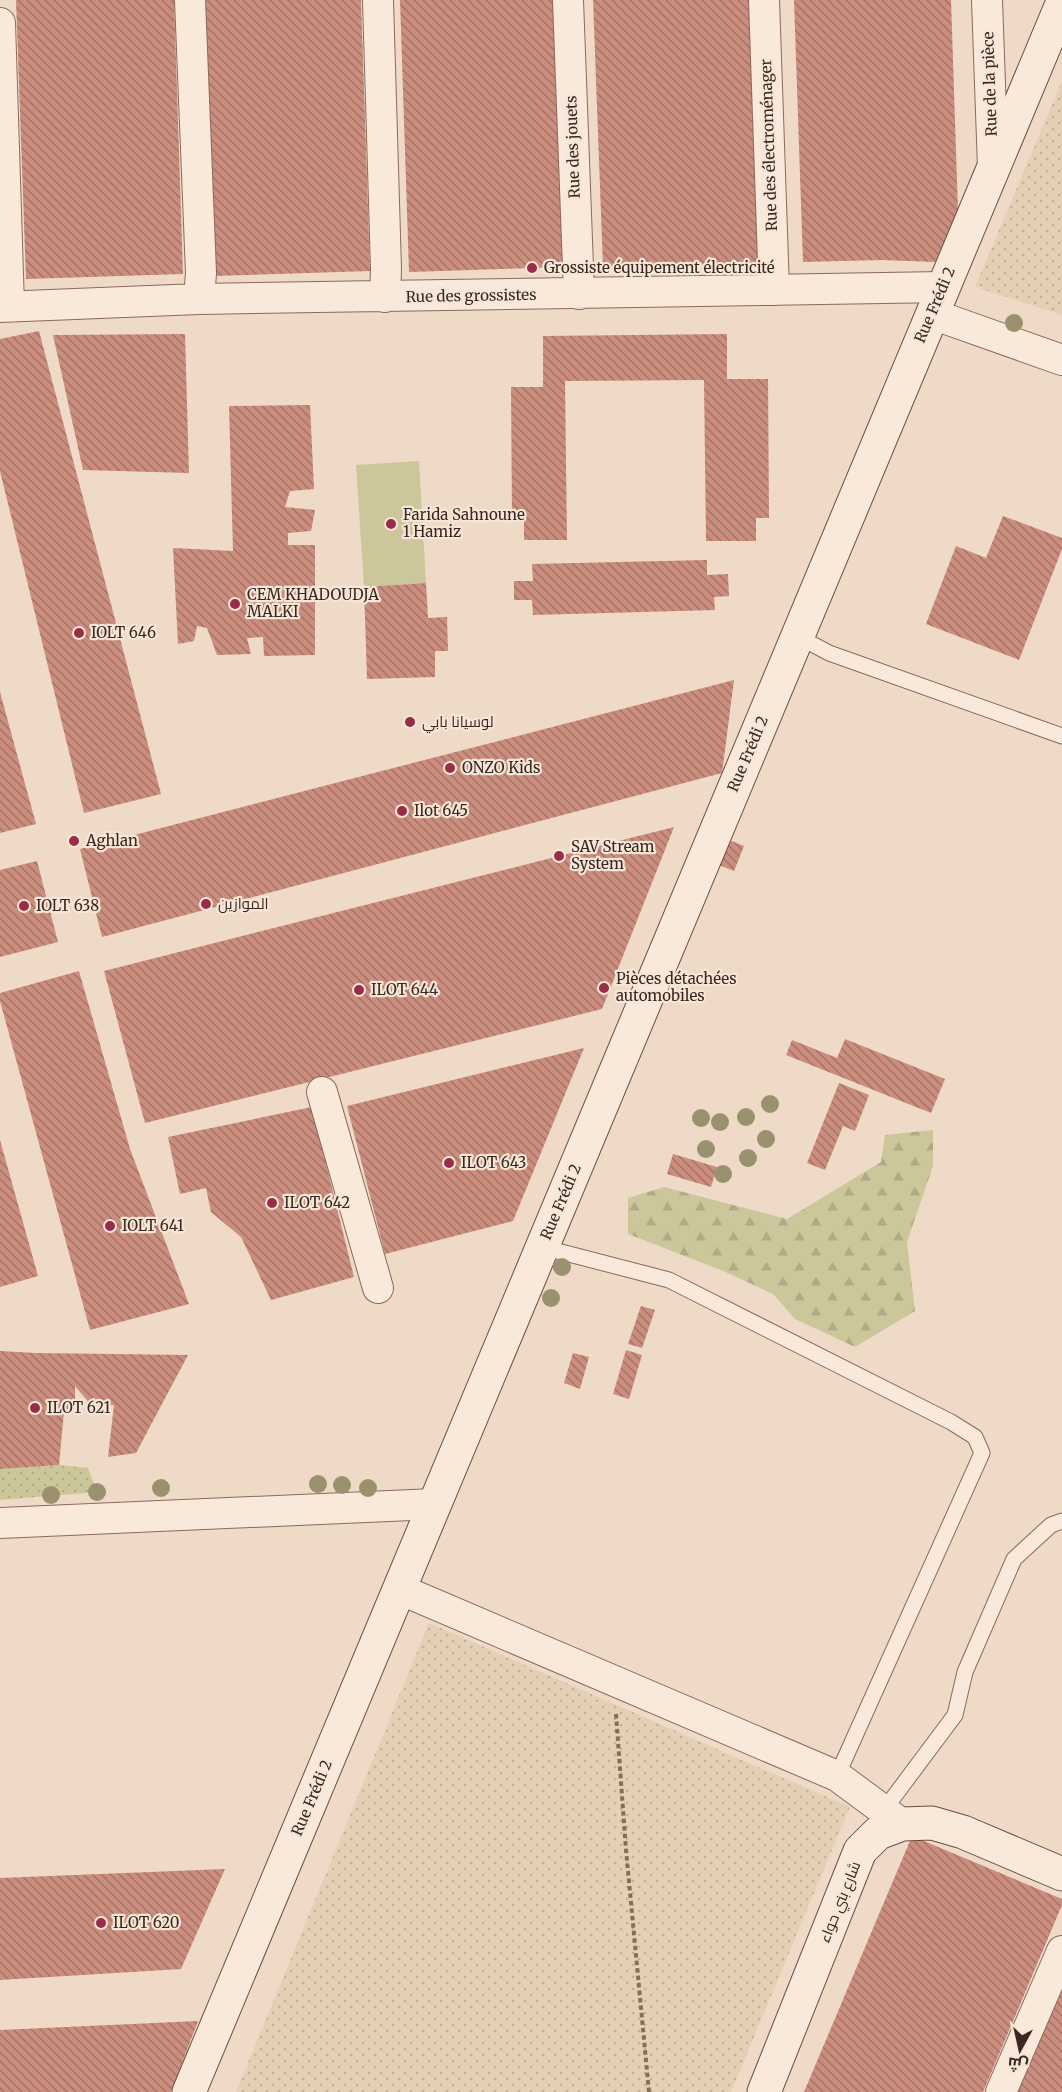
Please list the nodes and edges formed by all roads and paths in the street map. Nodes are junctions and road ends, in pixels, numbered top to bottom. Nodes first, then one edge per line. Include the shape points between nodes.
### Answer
1 (190, 0) edge
2 (378, 0) edge
3 (568, 0) edge
4 (764, 0) edge
5 (987, 0) edge
6 (1062, 4) edge
7 (0, 23) edge
8 (993, 168) junction
9 (774, 290) junction
10 (579, 294) junction
11 (384, 297) junction
12 (199, 299) junction
13 (937, 301) junction
14 (5, 307) edge
15 (1062, 360) edge
16 (797, 636) junction
17 (1062, 736) edge
18 (322, 1092) dead end
19 (542, 1247) junction
20 (378, 1288) dead end
21 (435, 1504) junction
22 (1062, 1521) edge
23 (0, 1523) edge
24 (399, 1589) junction
25 (613, 1681) junction
26 (837, 1776) junction
27 (893, 1817) junction
28 (1062, 1874) edge
29 (1062, 1951) edge
30 (189, 2092) edge
31 (650, 2092) edge
32 (764, 2092) edge
33 (1001, 2092) edge

1 - 12 street
2 - 11 street
3 - 10 street, Rue des jouets
4 - 9 street, Rue des électroménager
5 - 8 street, Rue de la pièce
6 - 8 street, Rue Frédi 2
7 - 14 street
8 - 13 street, Rue Frédi 2
9 - 10 street, Rue des grossistes
9 - 13 street, Rue des grossistes
10 - 11 street, Rue des grossistes
11 - 12 street, Rue des grossistes
12 - 14 street, Rue des grossistes
13 - 15 street
13 - 16 street, Rue Frédi 2
16 - 17 lane via 829,653
16 - 19 street, Rue Frédi 2
18 - 20 street
19 - 21 street, Rue Frédi 2
19 - 26 lane via 669,1280 975,1437 982,1454
21 - 23 street
21 - 24 street, Rue Frédi 2
22 - 27 lane via 1051,1525 1014,1559 965,1672 954,1715
24 - 25 street
24 - 30 street, Rue Frédi 2
25 - 26 street
25 - 31 path
26 - 27 street
27 - 28 street, شارع بني حواء via 963,1832
27 - 32 street, شارع بني حواء via 860,1851
29 - 33 street

